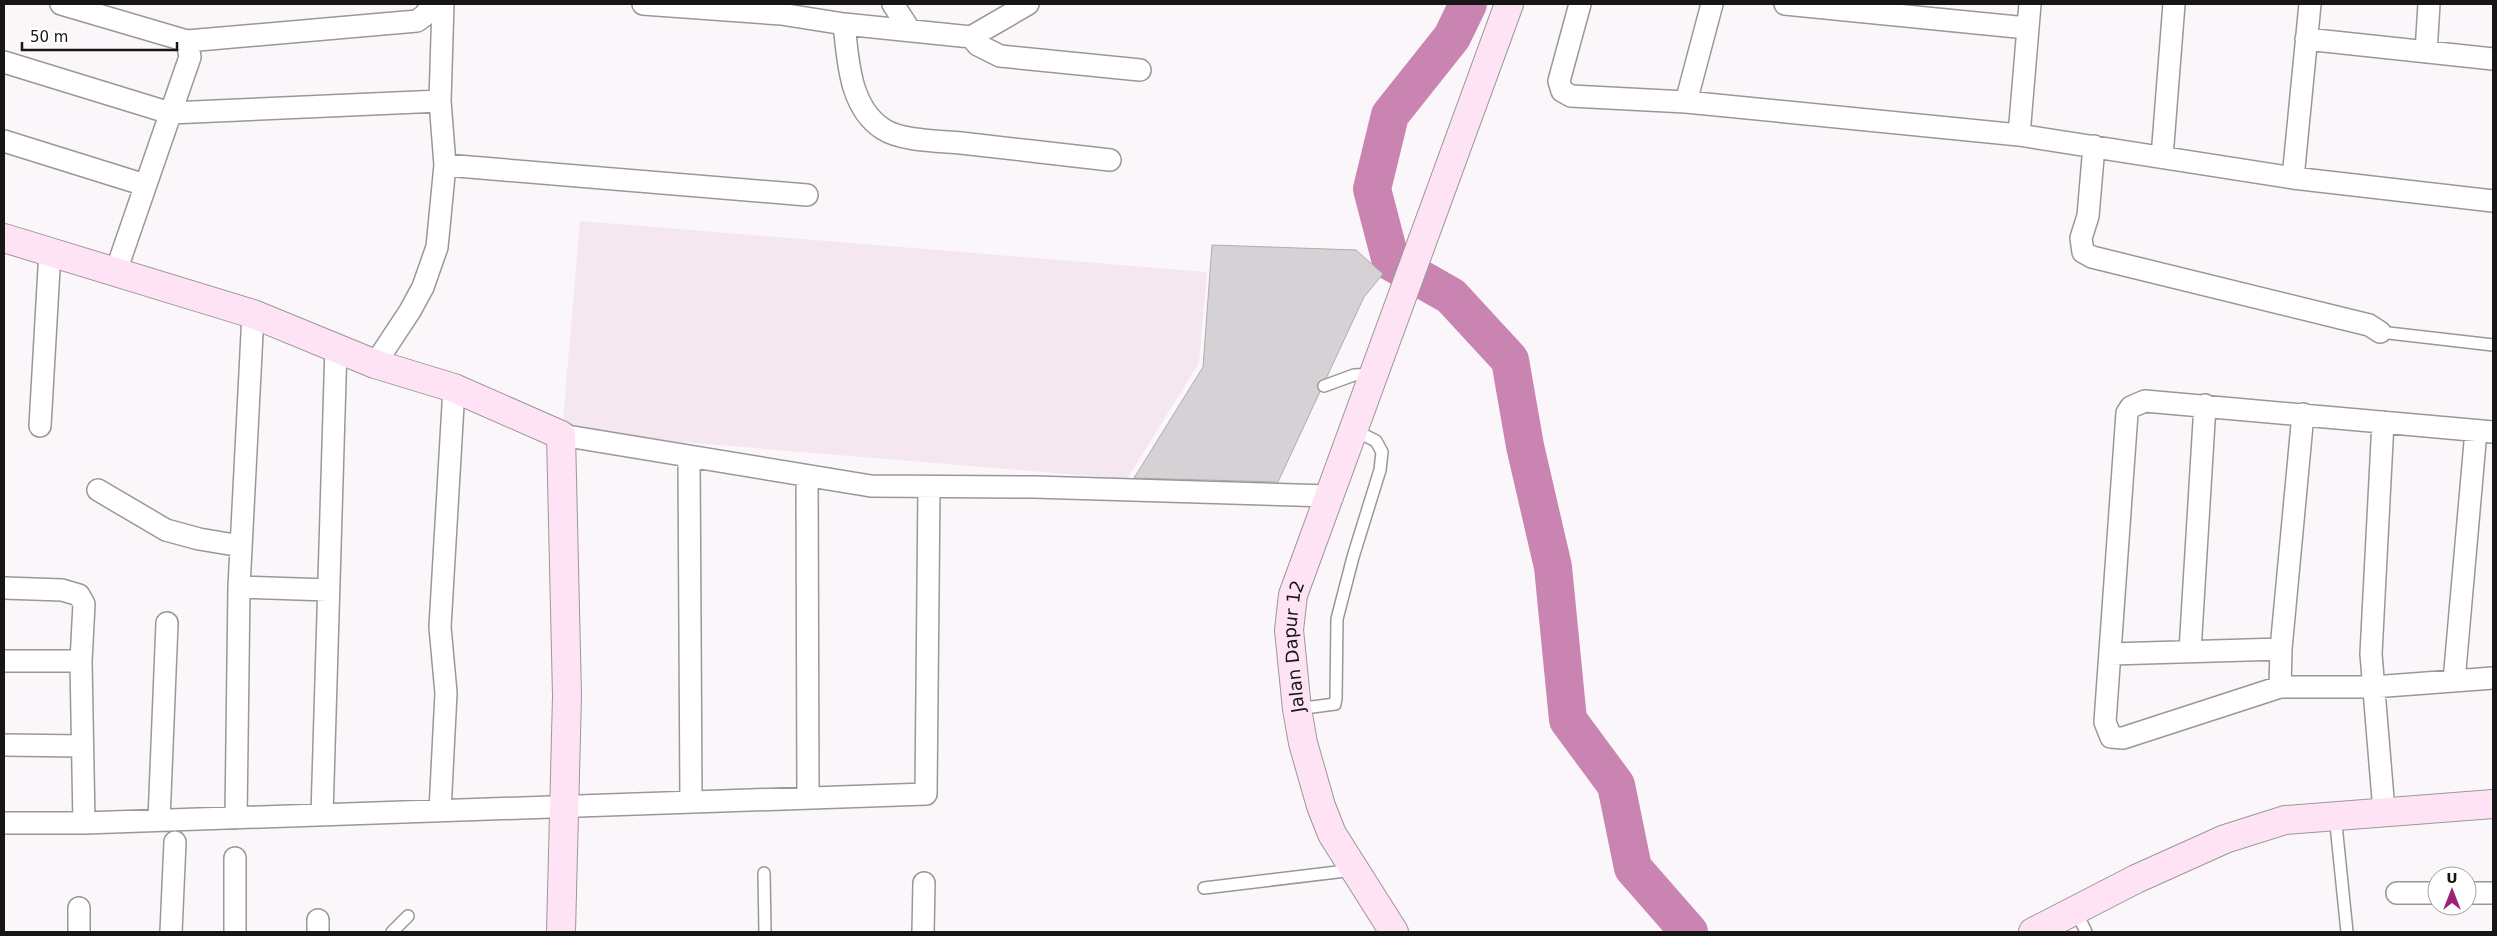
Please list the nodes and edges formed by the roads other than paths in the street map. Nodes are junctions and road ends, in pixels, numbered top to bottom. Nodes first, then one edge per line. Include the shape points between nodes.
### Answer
1 (61, 4) edge
2 (432, 4) edge
3 (443, 4) edge
4 (643, 4) edge
5 (893, 4) edge
6 (1580, 4) edge
7 (1712, 4) edge
8 (1785, 4) edge
9 (2030, 4) edge
10 (2174, 4) edge
11 (2310, 4) edge
12 (2429, 4) edge
13 (1018, 6) edge
14 (1503, 6) edge
15 (777, 9) edge
16 (1915, 10) edge
17 (844, 24) junction
18 (2027, 28) junction
19 (909, 29) junction
20 (971, 37) junction
21 (2306, 40) junction
22 (187, 41) junction
23 (2426, 52) junction
24 (2493, 59) edge
25 (4, 62) edge
26 (1140, 70) dead end
27 (440, 101) junction
28 (1686, 102) junction
29 (170, 113) junction
30 (2019, 135) junction
31 (4, 142) edge
32 (2094, 146) junction
33 (2162, 157) junction
34 (1110, 160) dead end
35 (445, 165) junction
36 (2293, 178) junction
37 (145, 185) junction
38 (807, 195) dead end
39 (2493, 201) edge
40 (4, 238) edge
41 (50, 251) junction
42 (116, 271) junction
43 (253, 314) junction
44 (2380, 332) joint
45 (2493, 345) edge
46 (336, 346) junction
47 (375, 364) junction
48 (1375, 374) junction
49 (1324, 386) dead end
50 (454, 388) junction
51 (2205, 404) junction
52 (2303, 414) junction
53 (2382, 422) junction
54 (40, 426) dead end
55 (1354, 430) junction
56 (2485, 431) edge
57 (561, 435) junction
58 (689, 457) junction
59 (807, 476) junction
60 (929, 487) junction
61 (98, 490) dead end
62 (1329, 496) junction
63 (241, 546) junction
64 (239, 587) junction
65 (4, 588) edge
66 (328, 590) junction
67 (167, 623) dead end
68 (2281, 649) junction
69 (2190, 651) junction
70 (2111, 654) junction
71 (4, 661) edge
72 (81, 661) junction
73 (2493, 678) edge
74 (2454, 681) junction
75 (2280, 687) junction
76 (2373, 688) junction
77 (1297, 709) junction
78 (4, 745) edge
79 (82, 746) junction
80 (808, 798) junction
81 (691, 802) junction
82 (2493, 804) edge
83 (566, 806) junction
84 (440, 811) junction
85 (2384, 811) junction
86 (322, 814) junction
87 (2334, 815) junction
88 (236, 818) junction
89 (159, 820) junction
90 (4, 823) edge
91 (84, 823) junction
92 (175, 842) dead end
93 (235, 858) dead end
94 (1354, 870) junction
95 (764, 872) dead end
96 (924, 882) dead end
97 (1204, 888) dead end
98 (2397, 893) dead end
99 (2427, 893) edge
100 (2477, 893) edge
101 (2493, 893) edge
102 (79, 908) dead end
103 (408, 916) dead end
104 (2081, 922) edge
105 (79, 932) edge
106 (171, 932) edge
107 (235, 932) edge
108 (392, 932) edge
109 (561, 932) edge
110 (765, 932) edge
111 (923, 932) edge
112 (1394, 932) edge
113 (2032, 932) edge
114 (2347, 932) edge

1 - 22 street
2 - 22 street via 416,21
3 - 27 street
4 - 15 street
5 - 19 street
6 - 28 street via 1559,81 1562,91 1571,96
7 - 28 street
8 - 16 street
9 - 18 street
10 - 33 street
11 - 21 street
12 - 23 street
13 - 20 street
14 - 48 street, Jalan Dapur 12 via 1431,222
15 - 17 street
16 - 18 street
17 - 19 street
17 - 34 street via 851,79 859,99 883,129 915,138
18 - 30 street
19 - 20 street
20 - 26 street via 978,45 1000,56
21 - 23 street
21 - 36 street
22 - 29 street via 190,57
23 - 24 street
25 - 29 street
27 - 29 street
27 - 35 street
28 - 30 street
29 - 37 street
30 - 32 street
31 - 37 street
32 - 33 street
32 - 44 street via 2088,216 2081,238 2083,252 2092,257 2369,325
33 - 36 street
35 - 38 street
35 - 47 street via 437,247 423,287
36 - 39 street
37 - 42 street
40 - 41 street
41 - 42 street
41 - 54 street
42 - 43 street
43 - 46 street
43 - 63 street
44 - 45 lane
46 - 47 street
46 - 66 street
47 - 50 street
48 - 49 lane via 1354,375
48 - 55 street, Jalan Dapur 12
50 - 57 street
50 - 84 street via 440,627 446,693
51 - 52 street
51 - 69 street
51 - 70 street via 2145,401 2131,407 2127,413
52 - 53 street
52 - 68 street
53 - 56 street
53 - 76 street via 2371,654
55 - 62 street, Jalan Dapur 12
55 - 77 lane via 1376,441 1382,452 1380,470 1337,620 1335,704
56 - 74 street
57 - 58 street
57 - 83 street
58 - 59 street
58 - 81 street
59 - 60 street via 871,486
59 - 80 street
60 - 62 street
60 - 80 street via 926,794
61 - 63 street via 166,530
62 - 77 street, Jalan Dapur 12 via 1293,595 1289,630
63 - 64 street
64 - 66 street
64 - 88 street
65 - 72 street via 62,590 79,595 84,604
66 - 86 street
67 - 89 street
68 - 69 street
68 - 75 street
69 - 70 street
70 - 75 street via 2105,722 2107,733 2116,738
71 - 72 street
72 - 79 street
73 - 74 street
74 - 76 street
75 - 76 street
76 - 85 street
77 - 94 street, Jalan Dapur 12 via 1321,806 1332,834
78 - 79 street
79 - 91 street
80 - 81 street
81 - 83 street
82 - 85 street
83 - 84 street
83 - 109 street
84 - 86 street
85 - 87 street
86 - 88 street
87 - 104 street via 2285,820 2225,839 2136,879
87 - 114 lane
88 - 89 street
89 - 91 street
90 - 91 street
92 - 106 street
93 - 107 street
94 - 97 lane
94 - 112 street, Jalan Dapur 12
95 - 110 lane
96 - 111 street
98 - 99 street
100 - 101 street
102 - 105 street
103 - 108 lane
104 - 113 street

